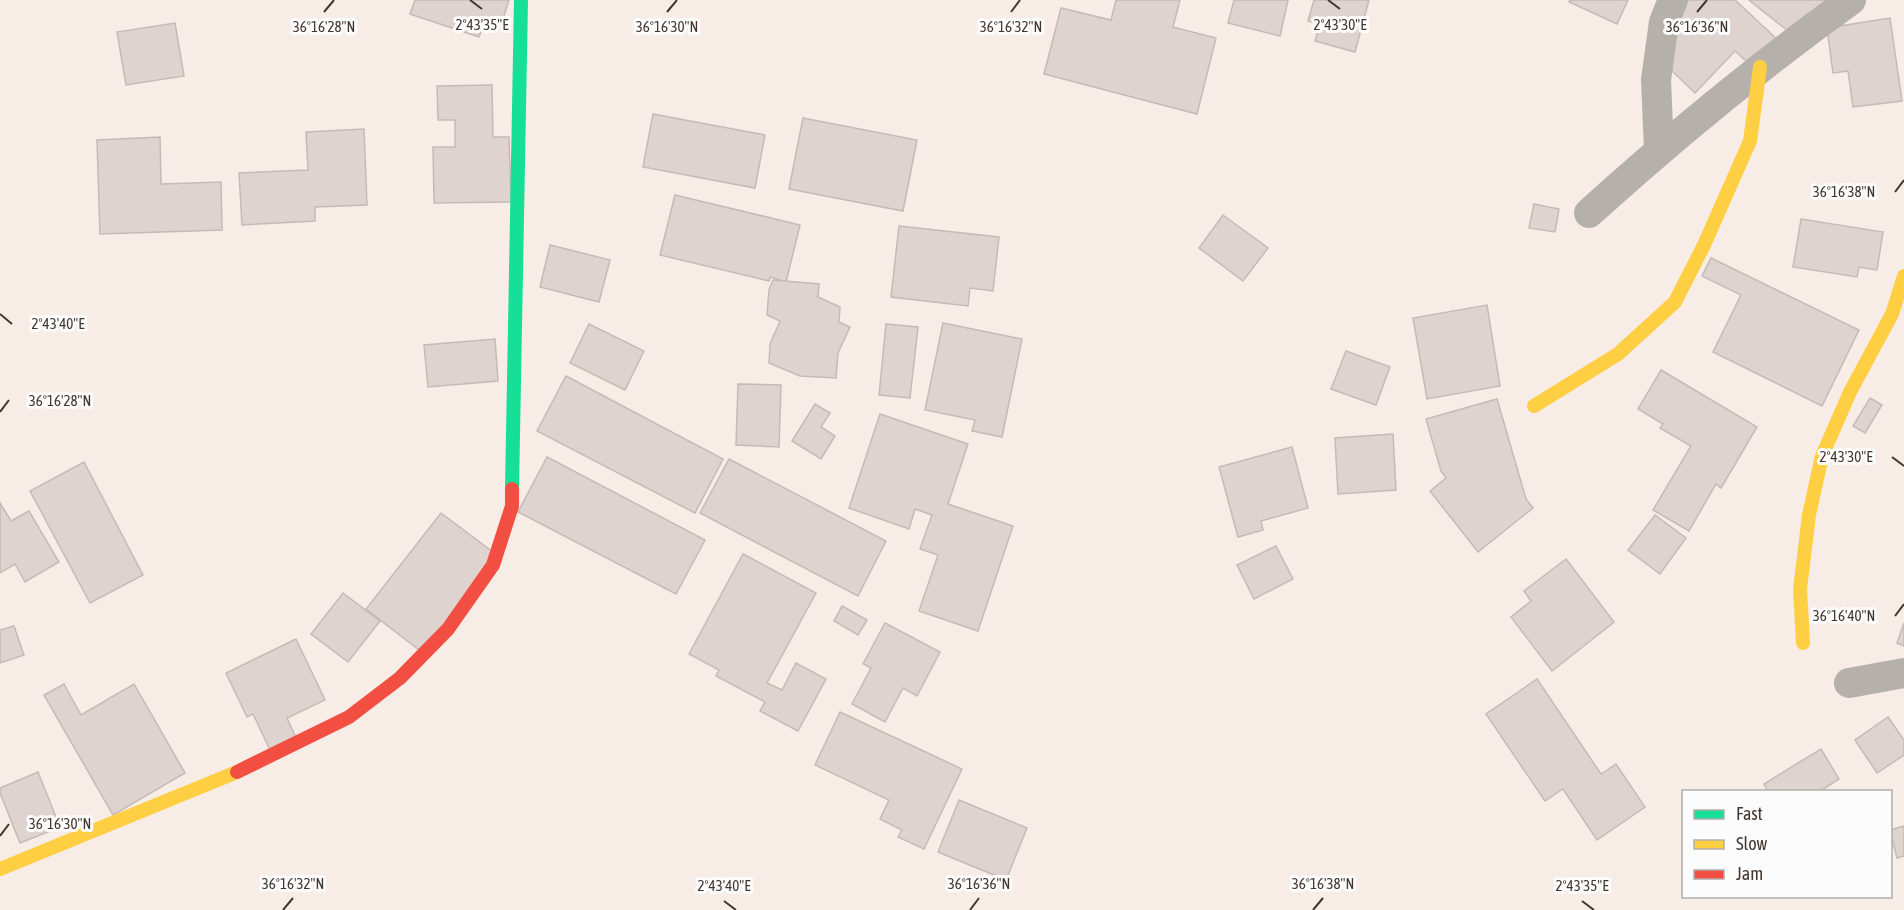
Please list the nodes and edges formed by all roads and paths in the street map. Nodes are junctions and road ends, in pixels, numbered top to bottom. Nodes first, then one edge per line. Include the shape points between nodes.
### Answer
1 (521, 0) edge
2 (1673, 0) edge
3 (1851, 0) edge
4 (1760, 67) junction
5 (1659, 150) junction
6 (1589, 213) dead end
7 (1904, 276) edge
8 (1534, 406) dead end
9 (1803, 643) dead end
10 (1904, 673) edge
11 (1849, 683) dead end
12 (0, 869) edge

1 - 12 street via 512,506 493,565 448,630 400,678 349,717 246,768
2 - 5 street via 1664,21 1656,80
3 - 4 street
4 - 5 street
4 - 8 street via 1750,141 1675,302 1618,354
5 - 6 street
7 - 9 street via 1892,314 1850,392 1822,456 1809,515 1800,589
10 - 11 street

